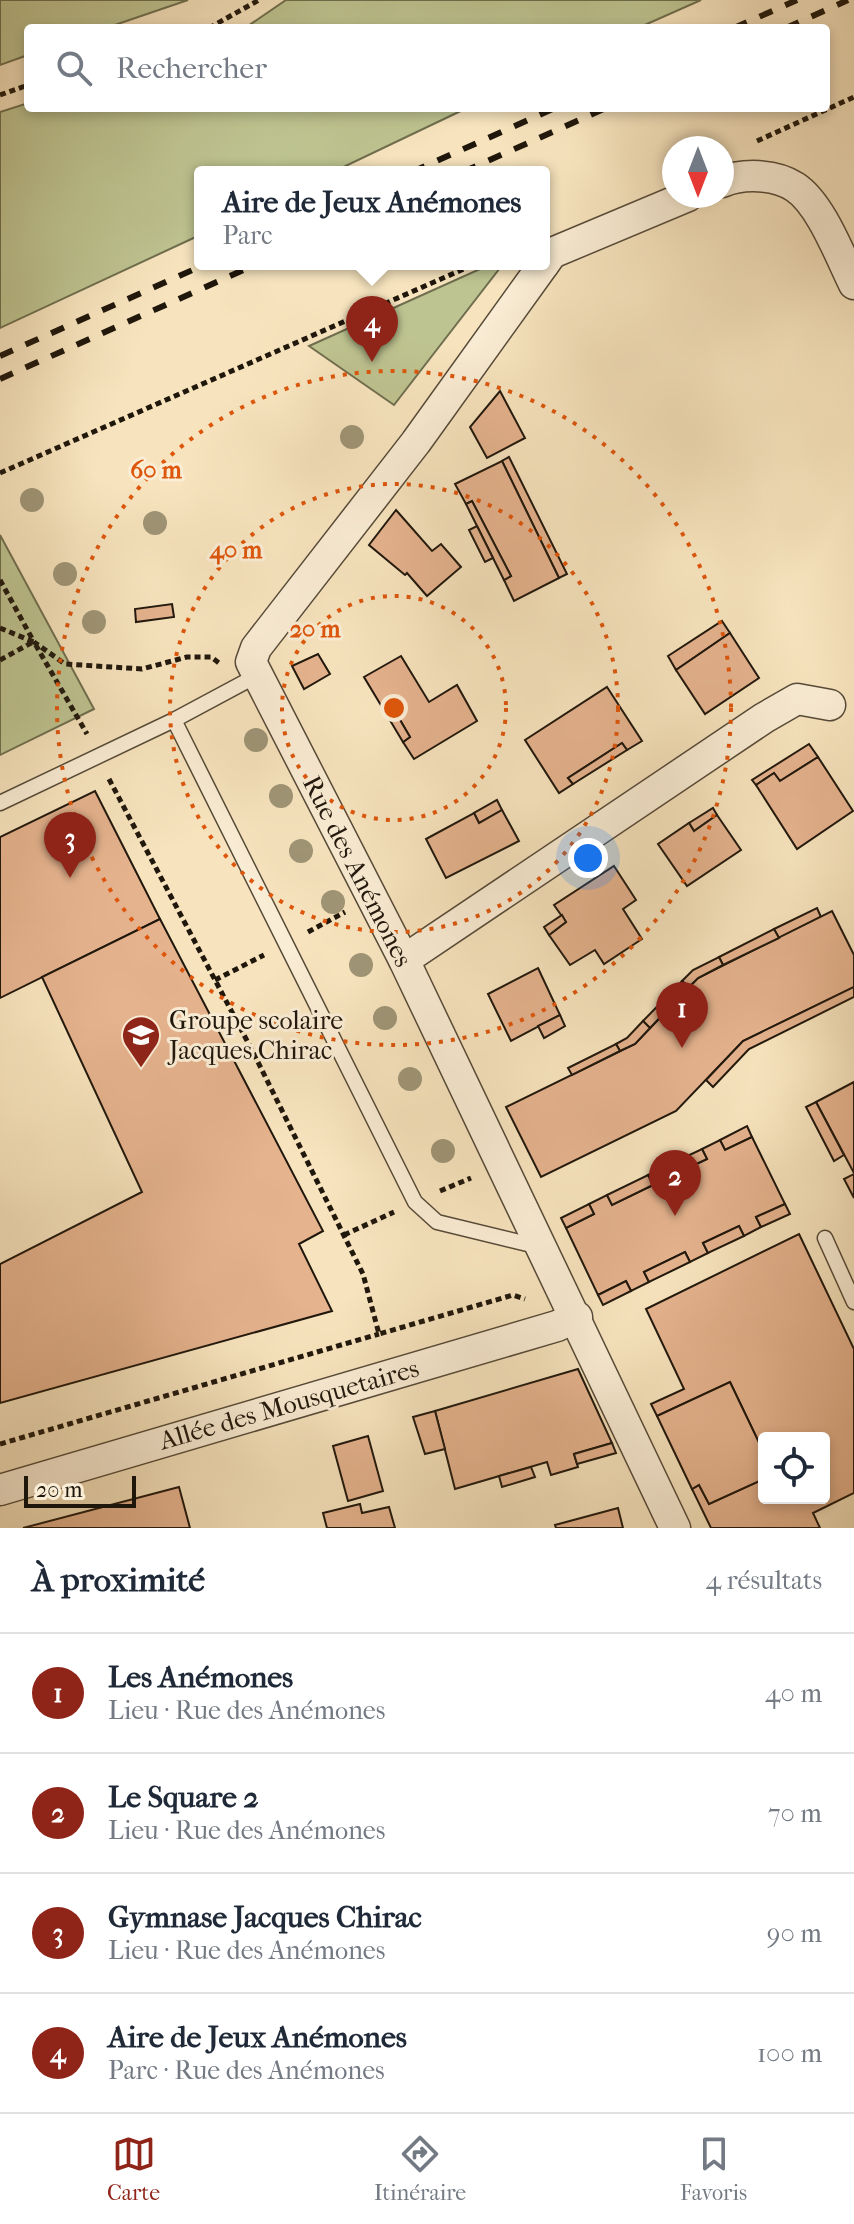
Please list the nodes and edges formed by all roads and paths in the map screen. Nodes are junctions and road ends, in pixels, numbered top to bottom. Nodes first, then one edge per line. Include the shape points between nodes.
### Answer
1 (259, 0) edge
2 (216, 24) edge
3 (24, 86) edge
4 (0, 95) edge
5 (854, 97) edge
6 (830, 108) edge
7 (821, 112) edge
8 (744, 147) dead end
9 (734, 177) edge
10 (662, 207) edge
11 (550, 256) edge
12 (461, 270) edge
13 (540, 270) edge
14 (854, 284) edge
15 (0, 473) edge
16 (0, 580) edge
17 (0, 628) edge
18 (34, 642) junction
19 (0, 660) edge
20 (250, 680) junction
21 (830, 705) dead end
22 (174, 720) junction
23 (97, 757) junction
24 (0, 803) edge
25 (404, 960) junction
26 (825, 1238) dead end
27 (544, 1248) junction
28 (526, 1299) dead end
29 (854, 1302) edge
30 (577, 1317) junction
31 (379, 1334) junction
32 (0, 1444) edge
33 (0, 1490) edge
34 (675, 1528) edge

1 - 2 path
3 - 4 path
5 - 6 path
7 - 8 path
9 - 14 street via 763,176 795,187 816,210
10 - 11 street
12 - 15 path
13 - 20 street via 416,442 256,648
16 - 18 path
17 - 18 path
18 - 19 path
18 - 20 path via 65,664 142,669 187,657 211,657
18 - 23 path
20 - 22 lane
20 - 25 street, Rue des Anémones
21 - 25 street via 797,699 764,718
22 - 23 lane
22 - 27 lane via 415,1202 437,1222
23 - 24 lane
23 - 31 path via 363,1274
25 - 27 street, Rue des Anémones
26 - 29 lane
27 - 30 street, Rue des Anémones
28 - 31 path via 513,1295
30 - 33 street, Allée des Mousquetaires
30 - 34 street, Rue des Anémones
31 - 32 path

